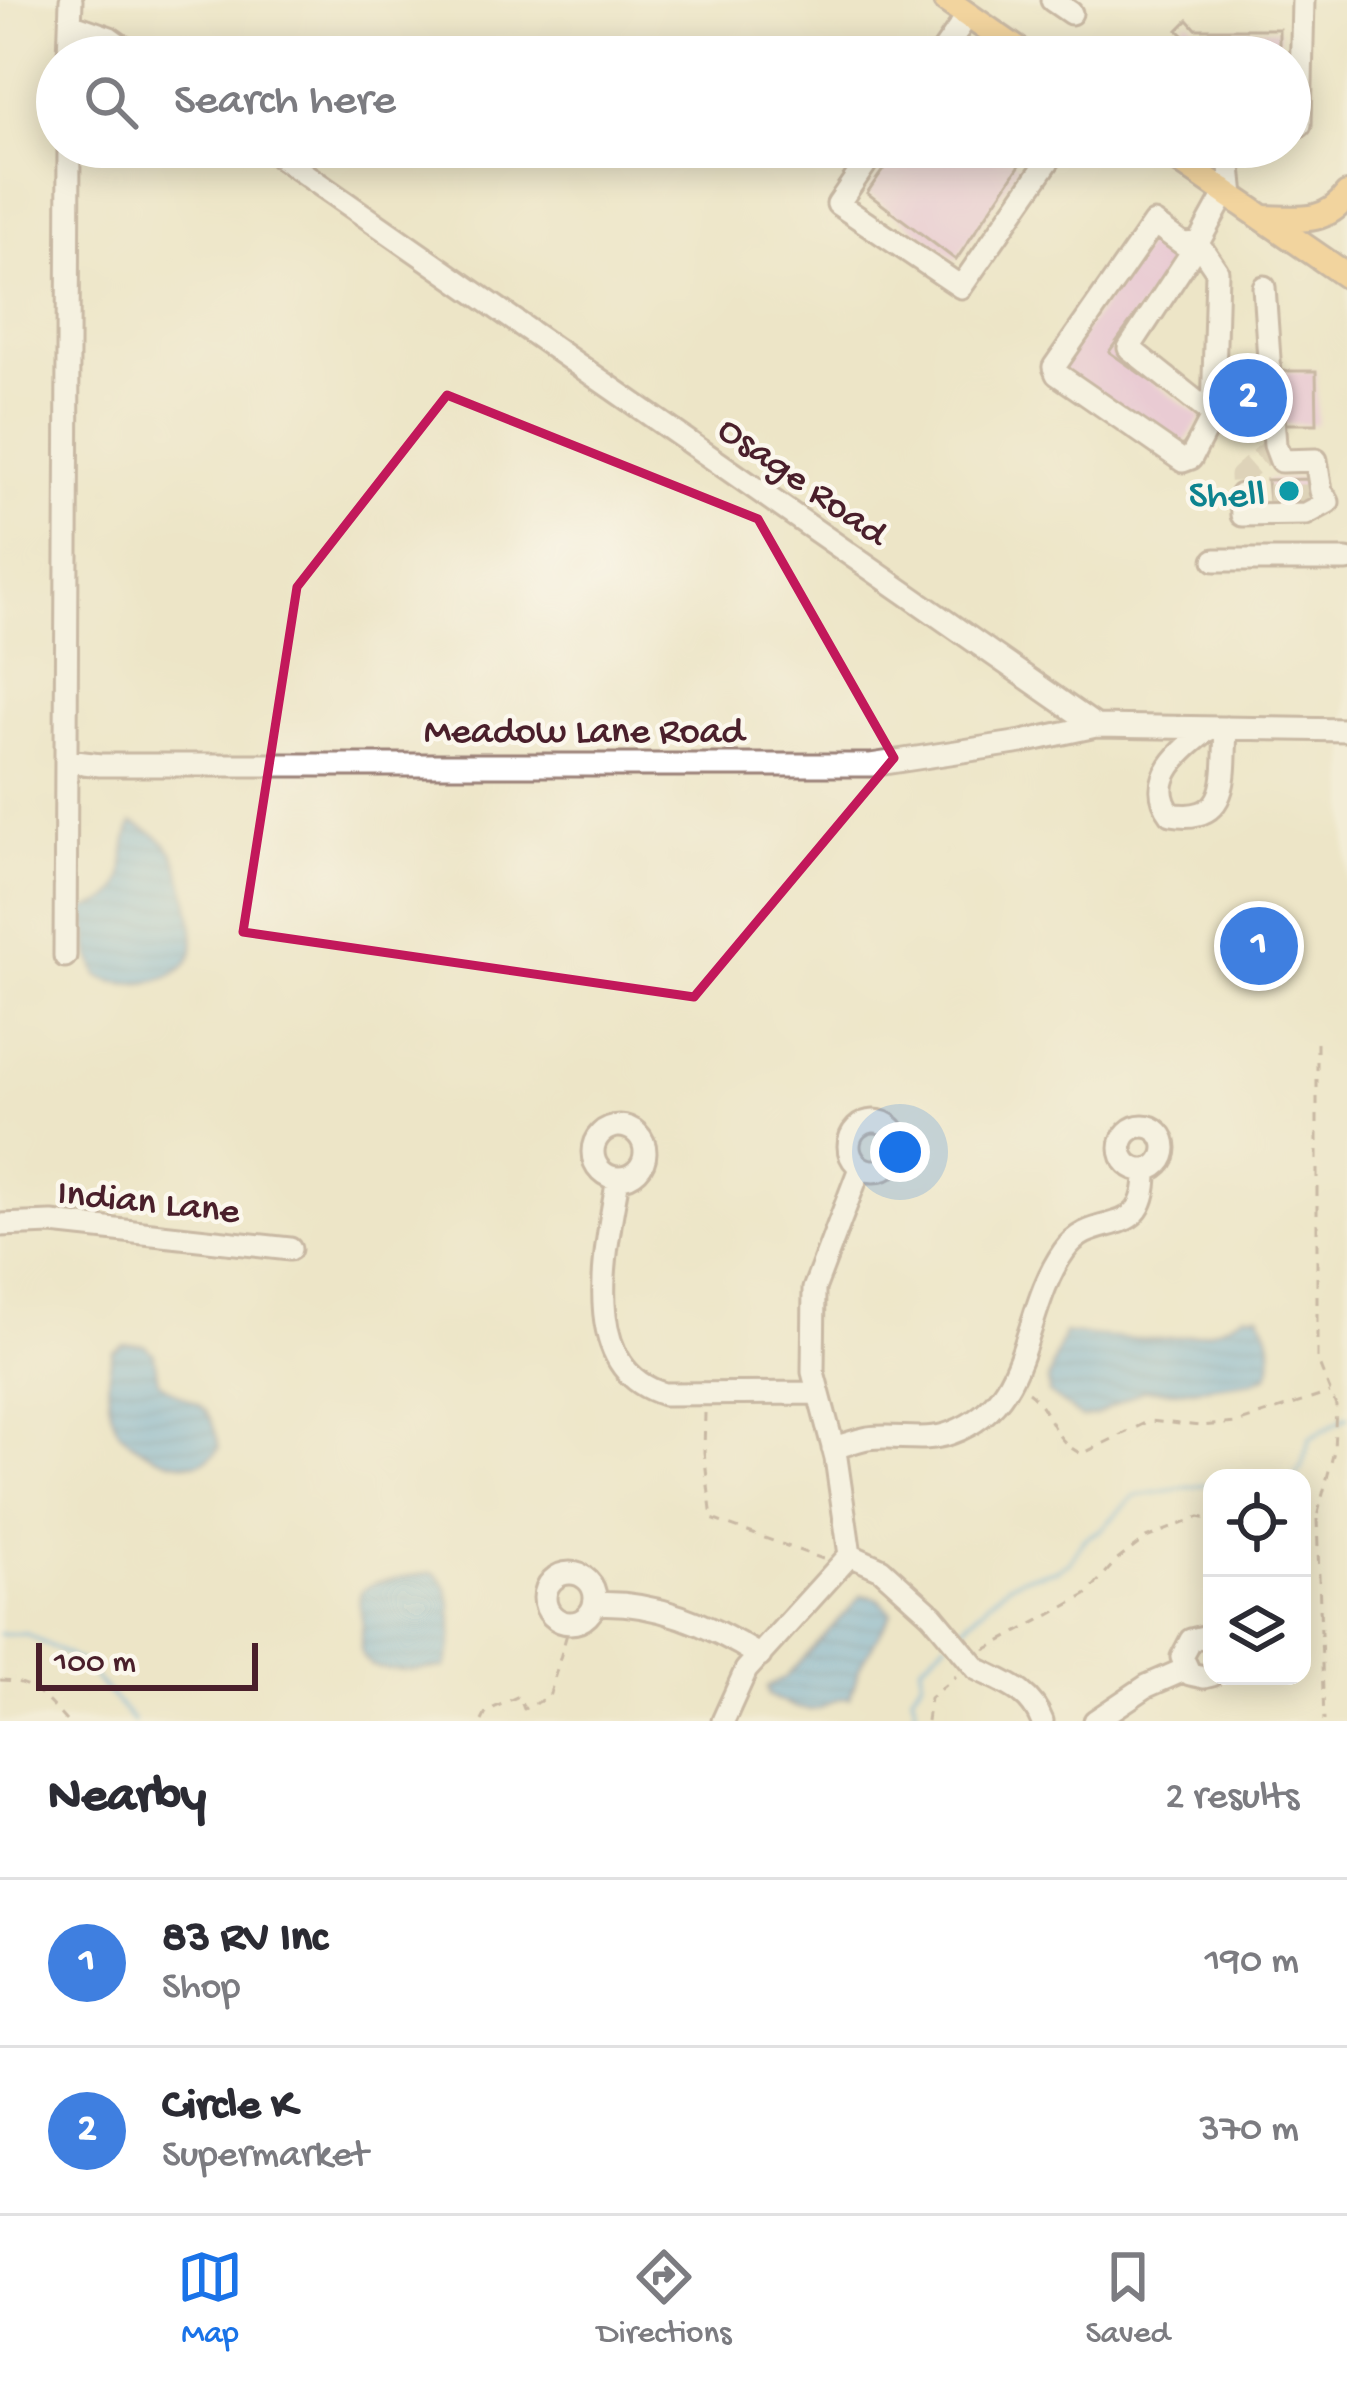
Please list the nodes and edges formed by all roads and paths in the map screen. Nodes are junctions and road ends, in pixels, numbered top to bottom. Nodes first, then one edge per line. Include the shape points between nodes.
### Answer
1 (71, 0) edge
2 (946, 0) edge
3 (1304, 0) edge
4 (968, 15) junction
5 (73, 25) junction
6 (72, 36) edge
7 (104, 36) edge
8 (954, 36) edge
9 (998, 36) edge
10 (1303, 36) edge
11 (69, 168) edge
12 (296, 168) edge
13 (862, 168) edge
14 (1039, 168) edge
15 (1191, 168) edge
16 (1229, 168) edge
17 (1230, 194) junction
18 (1347, 196) edge
19 (1264, 218) junction
20 (1198, 243) junction
21 (1347, 276) edge
22 (1264, 286) dead end
23 (1213, 415) junction
24 (1241, 495) dead end
25 (1215, 560) dead end
26 (1347, 560) edge
27 (1096, 726) junction
28 (1347, 730) edge
29 (68, 761) junction
30 (65, 956) dead end
31 (1318, 1034) dead end
32 (860, 1168) dead end
33 (1146, 1170) dead end
34 (618, 1178) dead end
35 (0, 1225) edge
36 (290, 1249) dead end
37 (1012, 1382) junction
38 (816, 1393) junction
39 (1330, 1393) junction
40 (705, 1394) junction
41 (832, 1448) junction
42 (1311, 1517) edge
43 (1316, 1517) junction
44 (1203, 1518) edge
45 (846, 1560) junction
46 (594, 1604) junction
47 (569, 1623) junction
48 (1203, 1638) edge
49 (760, 1656) junction
50 (972, 1665) junction
51 (1186, 1669) junction
52 (1203, 1676) edge
53 (0, 1680) edge
54 (66, 1721) edge
55 (482, 1721) edge
56 (723, 1721) edge
57 (928, 1721) edge
58 (1042, 1721) edge
59 (1095, 1721) edge
60 (1324, 1721) edge

1 - 5 street
2 - 4 main road
3 - 10 street
4 - 8 street
4 - 9 main road
5 - 6 street
5 - 7 street
11 - 29 street
12 - 27 street, Osage Road
13 - 14 street via 838,203 961,287
15 - 17 main road
16 - 17 street
17 - 19 main road
17 - 20 street
18 - 19 main road via 1316,219
19 - 21 main road
20 - 23 street via 1217,272
20 - 23 street via 1129,348
20 - 23 street via 1183,244 1154,223 1054,367 1183,461
22 - 24 street via 1275,445 1281,461 1316,460 1328,502 1306,514 1242,515
25 - 26 street
27 - 28 street
27 - 29 street, Meadow Lane Road via 871,765
29 - 30 street
31 - 39 path via 1318,1359
32 - 38 street via 814,1289
33 - 37 street via 1142,1207 1064,1249
34 - 40 street via 606,1252 611,1352 644,1388
35 - 36 street, Indian Lane via 52,1222
37 - 39 path via 1036,1397 1050,1426 1082,1454 1149,1421 1237,1423
37 - 41 street via 997,1403 948,1434
38 - 40 street
38 - 41 street
39 - 43 path via 1334,1451
40 - 45 path via 712,1520
41 - 45 street
42 - 43 path
43 - 60 path
44 - 50 path via 1145,1538 1086,1595
45 - 49 street
45 - 50 street, bridge via 881,1569
46 - 47 street
46 - 47 street via 588,1581 558,1576 546,1604
46 - 49 street via 679,1617
47 - 55 path via 549,1697 524,1708 519,1696
48 - 51 street via 1186,1645
49 - 56 street
50 - 57 path via 930,1698
50 - 58 street via 1022,1690
51 - 52 street
51 - 59 street
53 - 54 path via 36,1689

